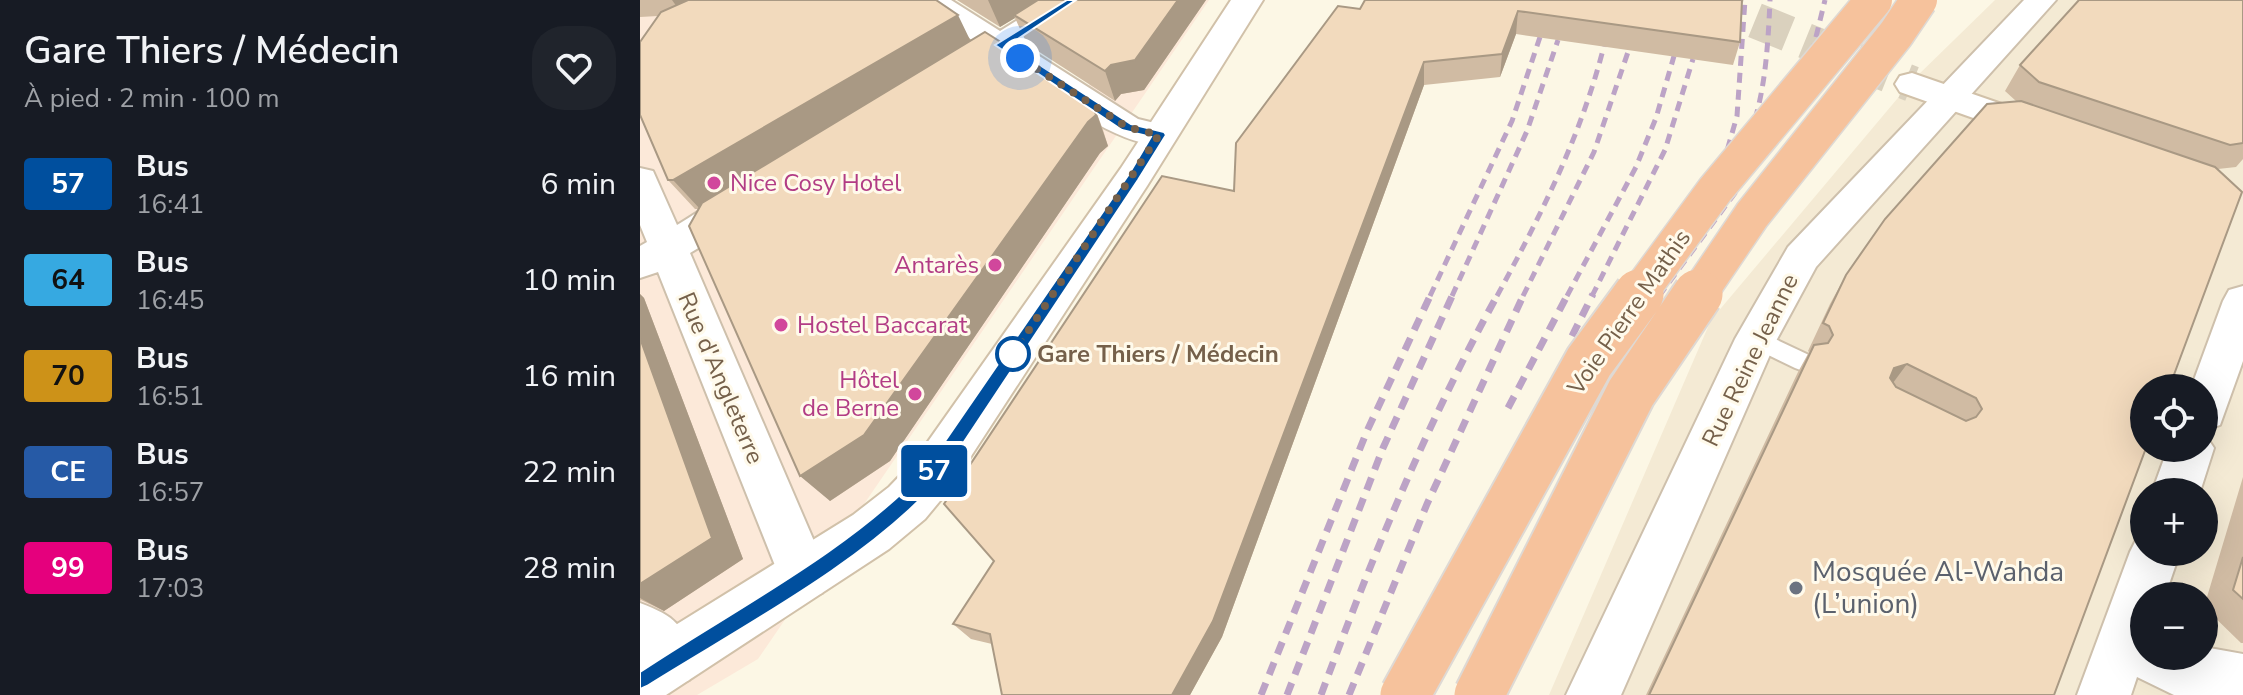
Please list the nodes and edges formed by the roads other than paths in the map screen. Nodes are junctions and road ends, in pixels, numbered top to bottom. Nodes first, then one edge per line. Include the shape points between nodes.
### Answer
1 (931, 0) edge
2 (1071, 0) edge
3 (1247, 0) edge
4 (1874, 0) edge
5 (1919, 0) edge
6 (2041, 0) edge
7 (1001, 45) junction
8 (1931, 91) junction
9 (923, 93) edge
10 (1159, 135) junction
11 (2066, 139) edge
12 (640, 180) edge
13 (775, 184) edge
14 (653, 256) edge
15 (2243, 301) edge
16 (1756, 339) junction
17 (1803, 362) edge
18 (2217, 374) edge
19 (804, 576) junction
20 (650, 656) edge
21 (2130, 662) edge
22 (2182, 670) edge
23 (2243, 681) edge
24 (1405, 695) edge
25 (1479, 695) edge
26 (1593, 695) edge
27 (2104, 695) edge

1 - 7 street
2 - 7 street
3 - 10 street
4 - 24 highway, Voie Pierre Mathis, bridge via 1715,190 1589,362
5 - 25 highway, Voie Pierre Mathis, bridge via 1752,215 1631,393
6 - 8 street, Rue Reine Jeanne
7 - 9 street
7 - 10 street via 1127,127
8 - 11 street
8 - 16 street, Rue Reine Jeanne via 1802,257
10 - 19 street via 932,475 871,532
12 - 14 street, Rue d'Angleterre
13 - 14 street
14 - 19 street, Rue d'Angleterre
15 - 18 street
16 - 17 lane
16 - 26 street, Rue Reine Jeanne
19 - 20 street
21 - 27 street
22 - 23 street

